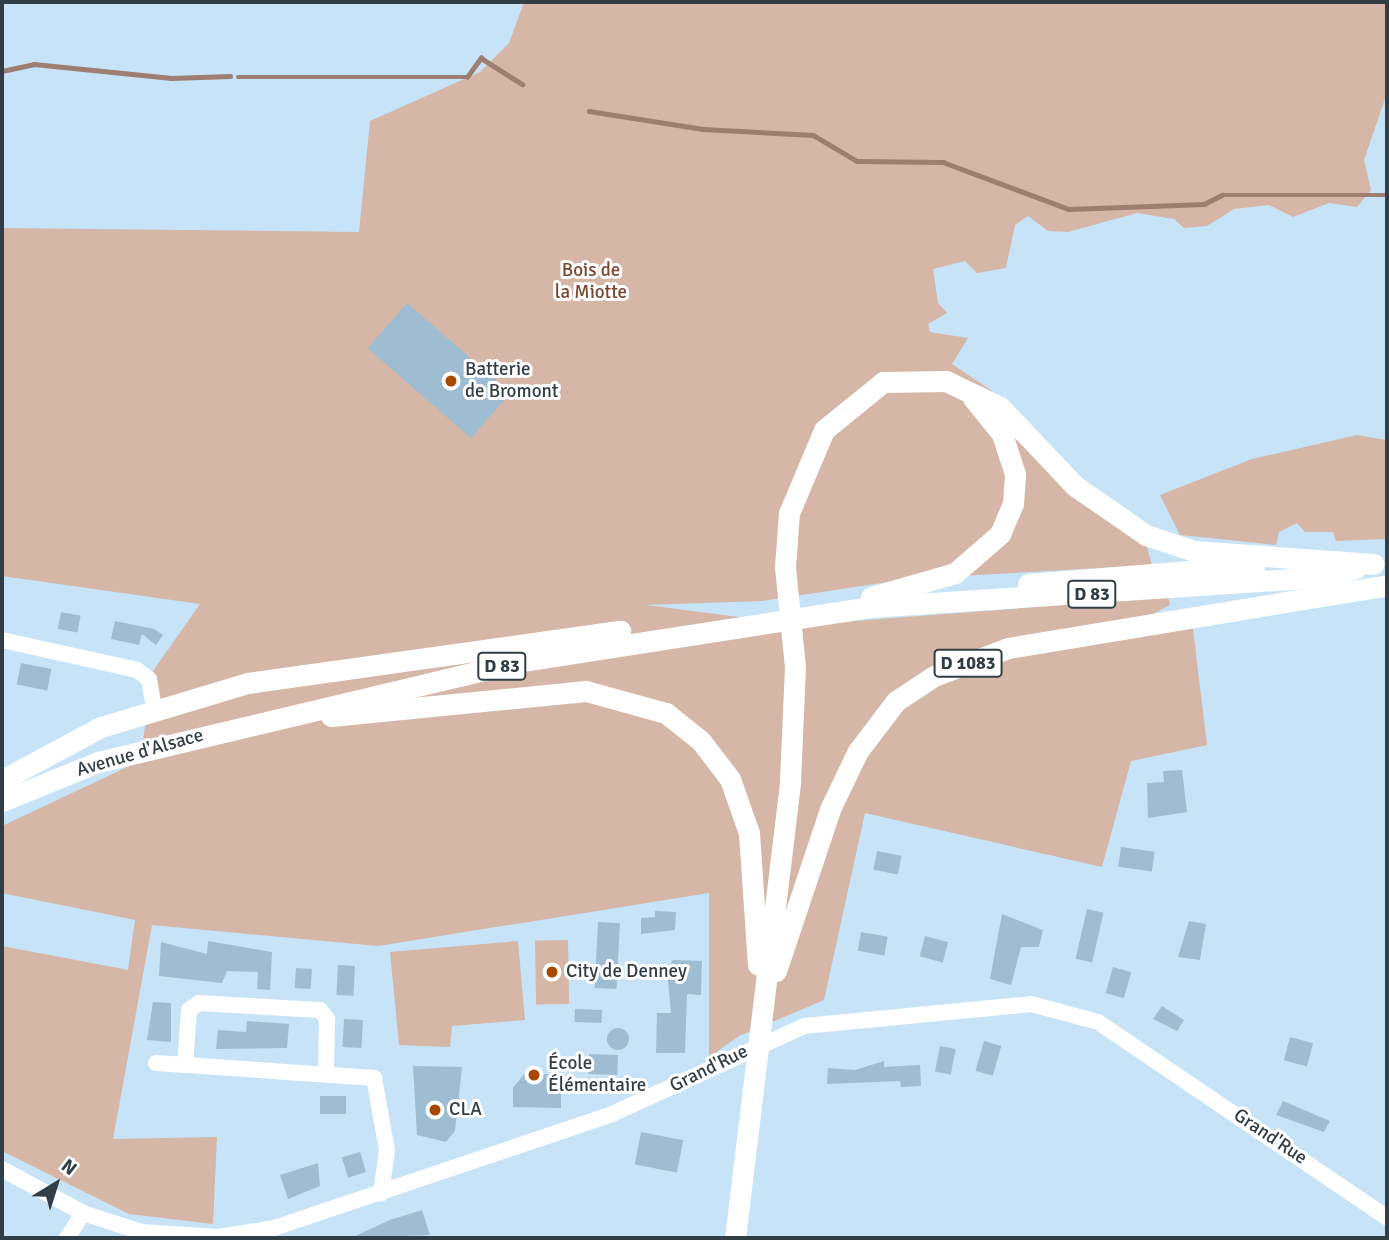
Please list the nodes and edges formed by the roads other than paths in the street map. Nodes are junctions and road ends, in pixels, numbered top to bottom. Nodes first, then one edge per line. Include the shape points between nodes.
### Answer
1 (969, 392) junction
2 (1326, 560) junction
3 (1381, 563) edge
4 (1387, 585) edge
5 (871, 597) junction
6 (806, 611) junction
7 (765, 617) junction
8 (2, 640) edge
9 (154, 706) junction
10 (240, 725) junction
11 (2, 780) edge
12 (2, 801) edge
13 (761, 1016) junction
14 (156, 1063) dead end
15 (185, 1065) junction
16 (326, 1073) junction
17 (2, 1168) edge
18 (382, 1194) junction
19 (83, 1213) junction
20 (1387, 1218) edge
21 (67, 1238) edge
22 (734, 1238) edge

1 - 2 main road, D 1083 via 1000,407 1113,517 1146,535 1194,551
1 - 5 main road via 1002,433 1015,474 1013,504 1000,534 955,573
1 - 13 main road, D 1083 via 946,381 883,382 824,430 789,513 785,566 795,667 790,781
2 - 3 main road, D 83
2 - 5 main road, D 83
3 - 6 main road, D 83 via 1323,577
4 - 13 main road, D 1083 via 1008,648 934,676 896,701 858,751 831,807
5 - 6 main road, D 83
6 - 7 main road, D 83
7 - 9 main road, D 83 via 248,682
7 - 10 main road, D 83 via 522,661
8 - 9 street via 137,670 149,679
9 - 11 main road, Avenue d'Alsace / D 83
10 - 12 main road, Avenue d'Alsace / D 83 via 98,762
10 - 13 main road, D 1083 via 586,691 624,696 666,713 701,741 730,779 749,833
13 - 22 main road, D 1083
14 - 15 street
15 - 16 street
15 - 16 street via 189,1010 199,1003 320,1010 327,1019
16 - 18 street via 366,1075 377,1083 387,1150
17 - 19 street, Grand'Rue
18 - 19 street, Grand'Rue via 274,1228 218,1237 142,1232
18 - 20 street, Grand'Rue via 612,1114 804,1026 1031,1004 1098,1022
19 - 21 street

